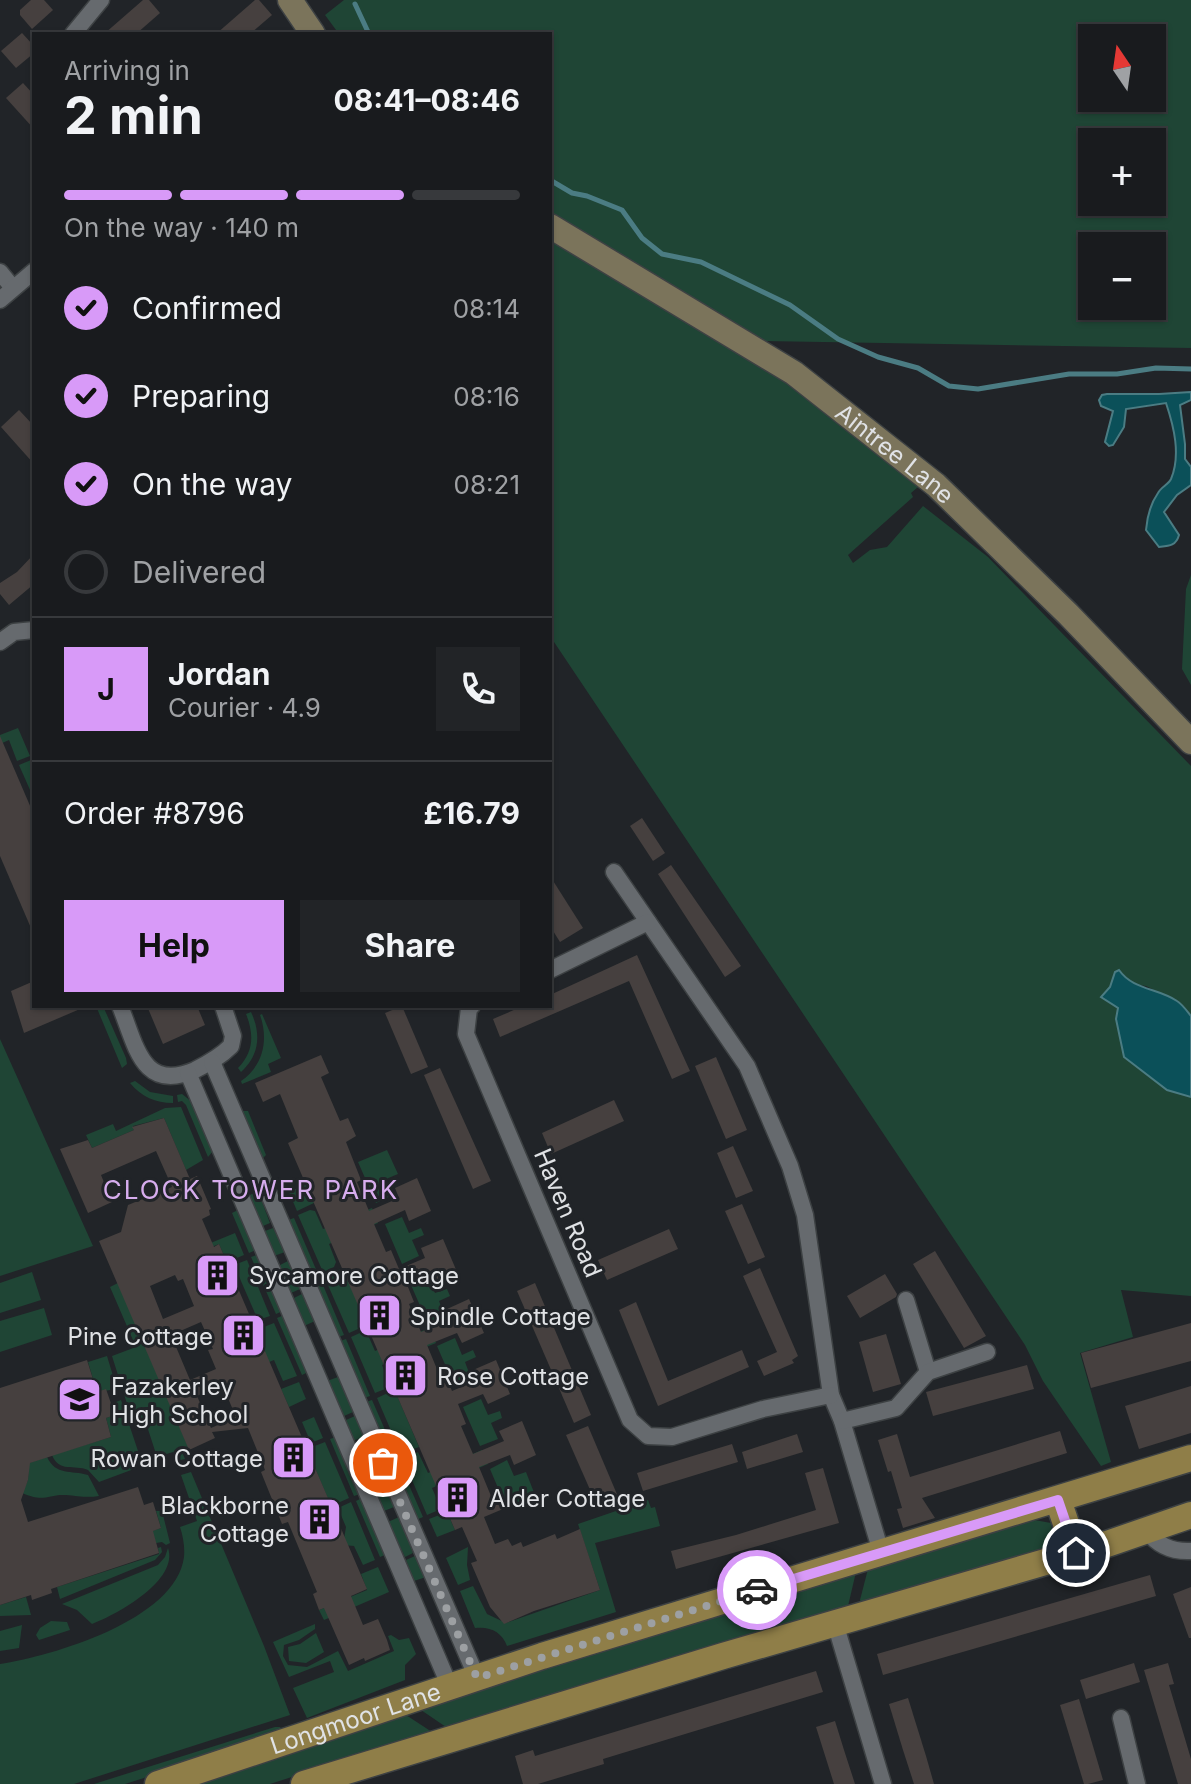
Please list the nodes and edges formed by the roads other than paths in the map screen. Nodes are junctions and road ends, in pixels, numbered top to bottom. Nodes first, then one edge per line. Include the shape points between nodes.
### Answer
1 (101, 0) edge
2 (290, 0) edge
3 (305, 31) edge
4 (75, 32) edge
5 (552, 227) edge
6 (0, 272) edge
7 (32, 273) edge
8 (13, 288) junction
9 (0, 300) edge
10 (32, 630) edge
11 (0, 642) edge
12 (1191, 742) edge
13 (614, 872) dead end
14 (648, 922) junction
15 (552, 969) edge
16 (121, 1008) edge
17 (224, 1008) edge
18 (469, 1008) edge
19 (212, 1062) junction
20 (188, 1073) junction
21 (262, 1182) junction
22 (239, 1192) junction
23 (293, 1254) junction
24 (270, 1264) junction
25 (906, 1300) dead end
26 (323, 1323) junction
27 (300, 1334) junction
28 (987, 1352) dead end
29 (343, 1370) junction
30 (928, 1372) junction
31 (319, 1379) junction
32 (831, 1395) junction
33 (842, 1421) junction
34 (373, 1439) junction
35 (349, 1449) junction
36 (1191, 1458) edge
37 (1058, 1500) junction
38 (403, 1509) junction
39 (1191, 1515) edge
40 (379, 1519) junction
41 (1147, 1531) junction
42 (1191, 1551) edge
43 (881, 1552) junction
44 (1076, 1553) junction
45 (433, 1580) junction
46 (409, 1590) junction
47 (835, 1623) junction
48 (477, 1678) junction
49 (450, 1687) junction
50 (1121, 1718) dead end
51 (158, 1784) edge
52 (304, 1784) edge
53 (883, 1784) edge
54 (1137, 1784) edge

1 - 4 street
2 - 3 main road
5 - 12 main road, Aintree Lane via 794,373 936,485
6 - 8 street
7 - 8 street
8 - 9 street
10 - 11 street via 14,632
13 - 14 street
14 - 15 street
14 - 32 street via 747,1066 790,1166 805,1215
16 - 20 street via 147,1066 171,1078
17 - 19 street via 231,1046
18 - 32 street, Haven Road via 466,1034 630,1420 648,1436 672,1437
19 - 20 street
19 - 21 street
20 - 22 street
21 - 22 street
21 - 23 street
22 - 24 street
23 - 24 street
23 - 26 street
24 - 27 street
25 - 30 street
26 - 27 street
26 - 29 street
27 - 31 street
28 - 30 street
29 - 31 street
29 - 34 street
30 - 33 street via 896,1408
31 - 35 street
32 - 33 street
33 - 43 street
34 - 35 street
34 - 38 street
35 - 40 street
36 - 37 main road, Longmoor Lane
37 - 43 main road, Longmoor Lane
37 - 44 main road
38 - 40 street
38 - 45 street
39 - 41 main road, Longmoor Lane
40 - 46 street
41 - 42 street via 1167,1548
41 - 44 main road, Longmoor Lane
43 - 48 main road, Longmoor Lane
44 - 47 main road, Longmoor Lane
45 - 46 street
45 - 48 street
46 - 49 street
47 - 52 main road, Longmoor Lane
47 - 53 street
48 - 49 main road, Longmoor Lane
49 - 51 main road, Longmoor Lane
50 - 54 street

